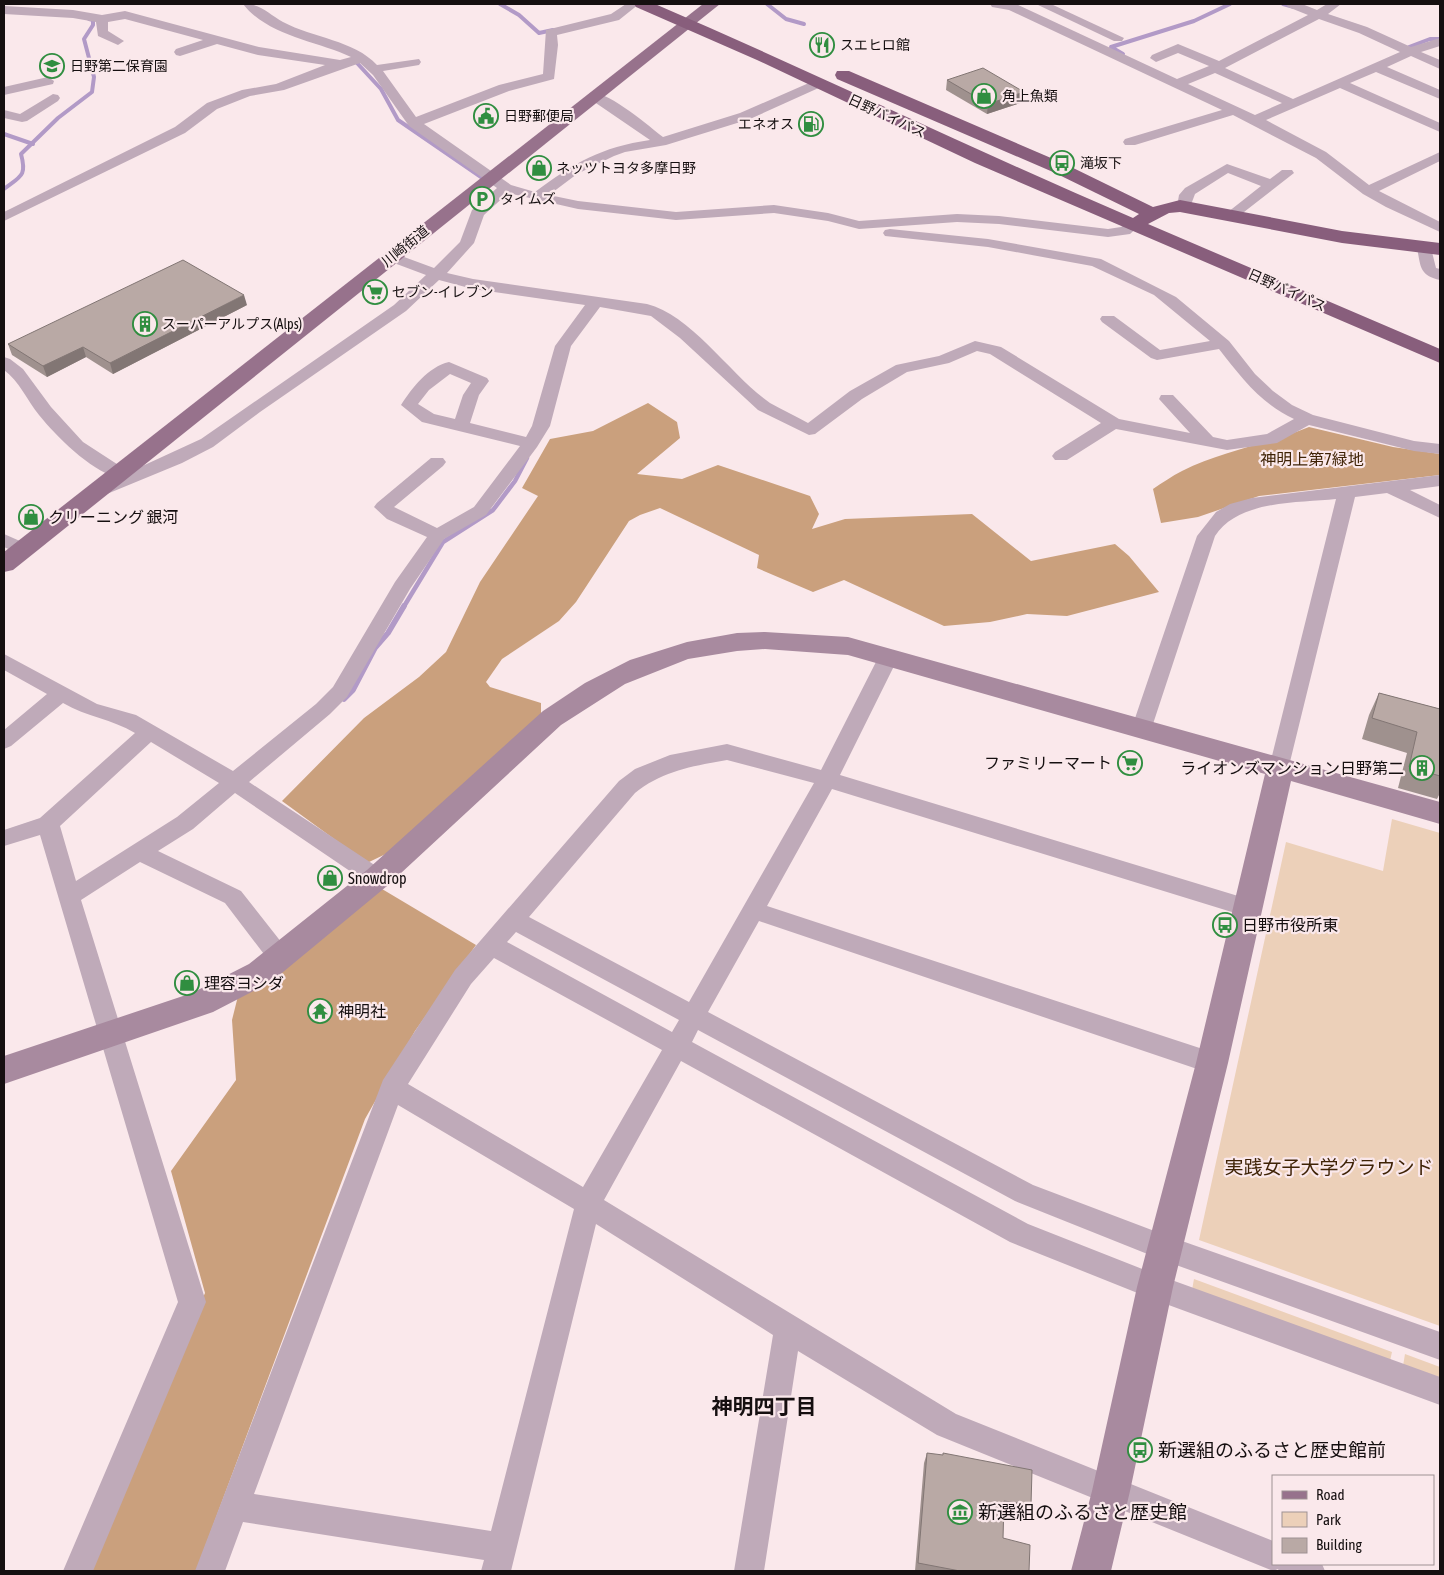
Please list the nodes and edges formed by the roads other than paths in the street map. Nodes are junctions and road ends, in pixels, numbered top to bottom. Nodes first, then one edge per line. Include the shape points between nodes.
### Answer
1 (249, 4) edge
2 (633, 4) edge
3 (642, 4) edge
4 (679, 4) edge
5 (996, 4) edge
6 (1043, 4) edge
7 (1292, 4) edge
8 (1335, 4) edge
9 (1016, 9) junction
10 (4, 10) edge
11 (700, 13) edge
12 (1318, 15) junction
13 (102, 19) junction
14 (1116, 34) dead end
15 (215, 40) junction
16 (118, 42) dead end
17 (1440, 42) edge
18 (180, 52) dead end
19 (1410, 52) junction
20 (362, 58) junction
21 (1156, 58) dead end
22 (415, 62) dead end
23 (340, 64) junction
24 (1440, 65) edge
25 (1217, 67) junction
26 (1376, 67) junction
27 (374, 69) junction
28 (48, 81) dead end
29 (818, 82) junction
30 (1178, 83) junction
31 (1340, 83) junction
32 (4, 91) edge
33 (1440, 95) edge
34 (595, 96) junction
35 (54, 98) dead end
36 (1292, 104) junction
37 (1234, 110) junction
38 (4, 114) edge
39 (1255, 120) junction
40 (414, 123) junction
41 (1440, 128) edge
42 (660, 142) junction
43 (1130, 142) dead end
44 (1440, 156) edge
45 (1427, 162) junction
46 (1440, 169) edge
47 (1286, 173) dead end
48 (499, 182) junction
49 (1270, 184) junction
50 (1368, 191) junction
51 (537, 197) junction
52 (1184, 207) junction
53 (1152, 214) junction
54 (1230, 216) junction
55 (4, 217) edge
56 (1134, 224) junction
57 (858, 226) junction
58 (1440, 228) edge
59 (1435, 250) edge
60 (391, 257) junction
61 (436, 274) junction
62 (1440, 275) edge
63 (595, 303) junction
64 (1108, 318) dead end
65 (1223, 344) junction
66 (1440, 346) edge
67 (1440, 357) edge
68 (4, 362) edge
69 (1167, 399) dead end
70 (1307, 419) junction
71 (1113, 423) junction
72 (461, 426) dead end
73 (1364, 433) junction
74 (1440, 434) edge
75 (1208, 442) junction
76 (531, 443) junction
77 (1440, 449) edge
78 (1061, 456) dead end
79 (438, 462) dead end
80 (117, 472) junction
81 (1440, 482) edge
82 (1390, 487) junction
83 (1347, 492) junction
84 (93, 494) junction
85 (1440, 512) edge
86 (438, 535) junction
87 (4, 540) edge
88 (22, 549) junction
89 (4, 564) edge
90 (888, 658) junction
91 (4, 661) edge
92 (62, 693) junction
93 (1141, 730) junction
94 (149, 732) junction
95 (4, 741) edge
96 (1280, 768) junction
97 (827, 779) junction
98 (234, 782) junction
99 (1440, 813) edge
100 (48, 824) junction
101 (4, 838) edge
102 (139, 852) junction
103 (377, 878) junction
104 (69, 896) junction
105 (1248, 908) junction
106 (753, 910) junction
107 (513, 919) junction
108 (490, 945) junction
109 (281, 959) junction
110 (694, 1016) junction
111 (110, 1036) junction
112 (676, 1047) junction
113 (1212, 1062) junction
114 (4, 1070) edge
115 (392, 1088) junction
116 (588, 1204) junction
117 (1165, 1248) junction
118 (1155, 1287) junction
119 (788, 1329) junction
120 (1440, 1346) edge
121 (1440, 1391) edge
122 (1111, 1491) junction
123 (235, 1506) junction
124 (1272, 1556) edge
125 (499, 1560) edge
126 (1294, 1565) edge
127 (78, 1571) edge
128 (210, 1571) edge
129 (749, 1571) edge
130 (1091, 1571) edge
131 (1310, 1571) edge

1 - 20 street via 275,24
2 - 40 street via 609,18 550,33 549,76 504,88
3 - 11 highway, 日野バイパス
4 - 11 highway, 日野バイパス
5 - 9 street
6 - 9 street
6 - 14 street
7 - 12 street
8 - 12 street
9 - 30 street
10 - 13 street
11 - 29 highway, 日野バイパス
11 - 34 main road, 川崎街道
11 - 53 highway, 日野バイパス via 1058,168
12 - 19 street via 1363,30
12 - 25 street
13 - 15 street via 119,15 132,17
13 - 16 street via 102,33
15 - 18 street
15 - 23 street via 258,51
17 - 19 street
19 - 24 street
19 - 26 street
20 - 23 street
20 - 27 street
21 - 25 street via 1178,48
22 - 27 street
23 - 55 street via 212,106 180,130
25 - 30 street
25 - 36 street
26 - 31 street
26 - 33 street
27 - 40 street
28 - 32 street
29 - 42 street via 745,116
29 - 56 highway, 日野バイパス via 974,156
30 - 37 street
31 - 36 street
31 - 41 street
34 - 42 street
34 - 48 main road, 川崎街道
35 - 38 street via 22,118
36 - 39 street
37 - 39 street
37 - 43 street
39 - 50 street via 1321,155
40 - 48 street
42 - 51 street via 610,153 572,171
44 - 45 street
45 - 46 street
45 - 50 street
47 - 49 street
48 - 51 street
48 - 60 main road, 川崎街道
48 - 61 street via 477,213 466,243
49 - 52 street via 1227,168 1190,191
49 - 54 street
50 - 58 street
51 - 57 street via 676,216 774,209 828,217
52 - 53 highway via 1164,208
52 - 54 highway
53 - 56 highway
53 - 66 highway, 日野バイパス
54 - 59 highway
56 - 57 street via 1120,232 1108,233 978,219
56 - 67 highway, 日野バイパス
57 - 65 street via 900,236 988,243 1096,262 1159,292
59 - 62 street via 1429,270
60 - 61 street
60 - 80 main road, 川崎街道
61 - 63 street via 481,286
61 - 84 street via 400,308 207,443
63 - 71 street via 657,313 764,406 809,430 856,395 902,368 943,360 975,346 994,350
63 - 76 street via 574,327 563,346 541,426
64 - 65 street via 1158,355
65 - 70 street via 1267,395
68 - 80 street via 17,372 45,412 77,446
69 - 75 street
70 - 73 street
70 - 75 street via 1258,442 1227,445
71 - 75 street
71 - 78 street
72 - 76 street
73 - 74 street
73 - 77 street
76 - 86 street via 484,507
79 - 86 street via 383,507 393,515
80 - 84 main road, 川崎街道
81 - 82 street
82 - 83 street
82 - 85 street
83 - 93 street via 1246,505 1228,512 1212,524
83 - 96 street
84 - 88 main road, 川崎街道
86 - 98 street via 402,586 340,692
87 - 88 street
88 - 89 main road, 川崎街道
90 - 93 street
90 - 97 street
90 - 103 street via 848,646 738,642 680,652 636,667 593,689 552,718
91 - 92 street
92 - 94 street via 90,709 129,720
92 - 95 street
93 - 96 street
94 - 98 street
94 - 100 street
96 - 99 street
96 - 105 street
97 - 105 street
97 - 106 street
97 - 107 street via 727,752 677,760 642,775
98 - 102 street via 185,824
98 - 103 street
100 - 101 street
100 - 104 street
102 - 104 street
102 - 109 street via 233,897
103 - 109 street
104 - 111 street
105 - 113 street
106 - 110 street
106 - 113 street
107 - 108 street
107 - 110 street
108 - 112 street
108 - 115 street via 463,978
109 - 111 street via 238,986 202,1003
110 - 112 street
110 - 117 street via 1024,1193
111 - 114 street
111 - 127 street via 192,1302
112 - 116 street
112 - 118 street via 1019,1234
113 - 117 street
115 - 116 street
115 - 123 street
116 - 119 street
116 - 125 street
117 - 118 street
117 - 120 street
118 - 121 street
118 - 122 street
119 - 122 street via 948,1425
119 - 129 street
122 - 124 street
122 - 130 street
123 - 125 street
123 - 128 street
126 - 131 street

